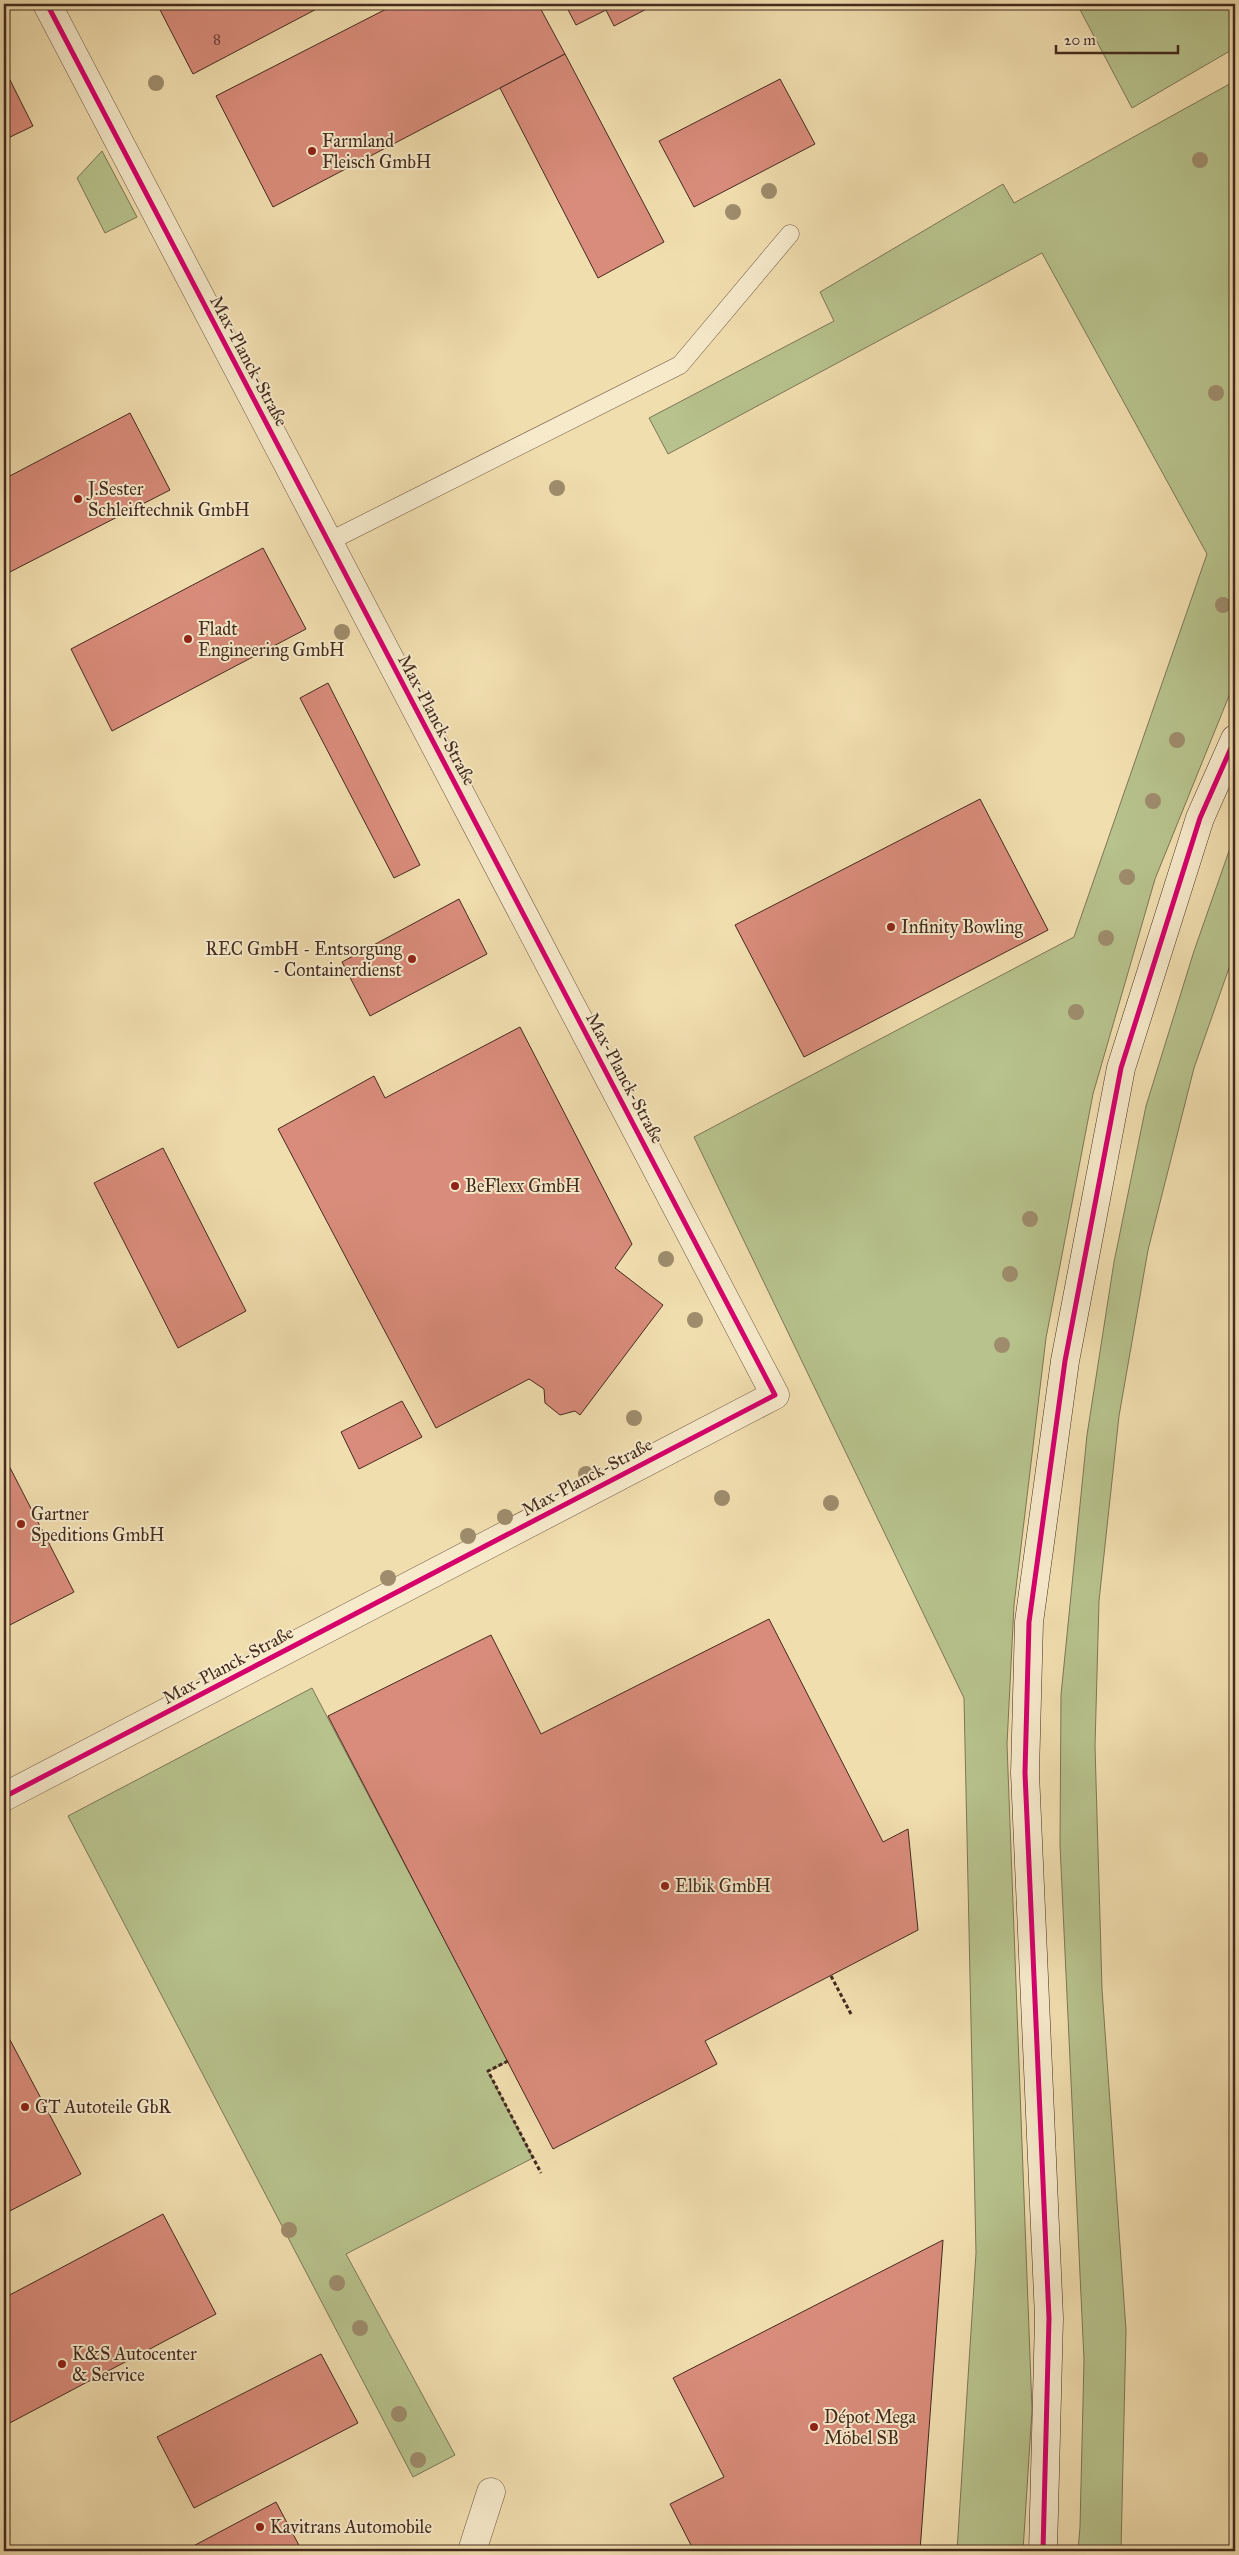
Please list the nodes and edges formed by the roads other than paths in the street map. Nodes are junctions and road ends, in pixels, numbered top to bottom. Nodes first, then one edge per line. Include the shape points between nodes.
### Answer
1 (47, 4) edge
2 (790, 234) dead end
3 (328, 542) junction
4 (1235, 739) edge
5 (4, 1797) edge
6 (491, 2492) dead end
7 (472, 2551) edge
8 (1043, 2551) edge

1 - 3 street, Max-Planck-Straße
2 - 3 lane via 680,365
3 - 5 street, Max-Planck-Straße via 775,1395
4 - 8 street via 1200,818 1121,1068 1065,1361 1029,1622 1025,1773 1049,2318
6 - 7 street

